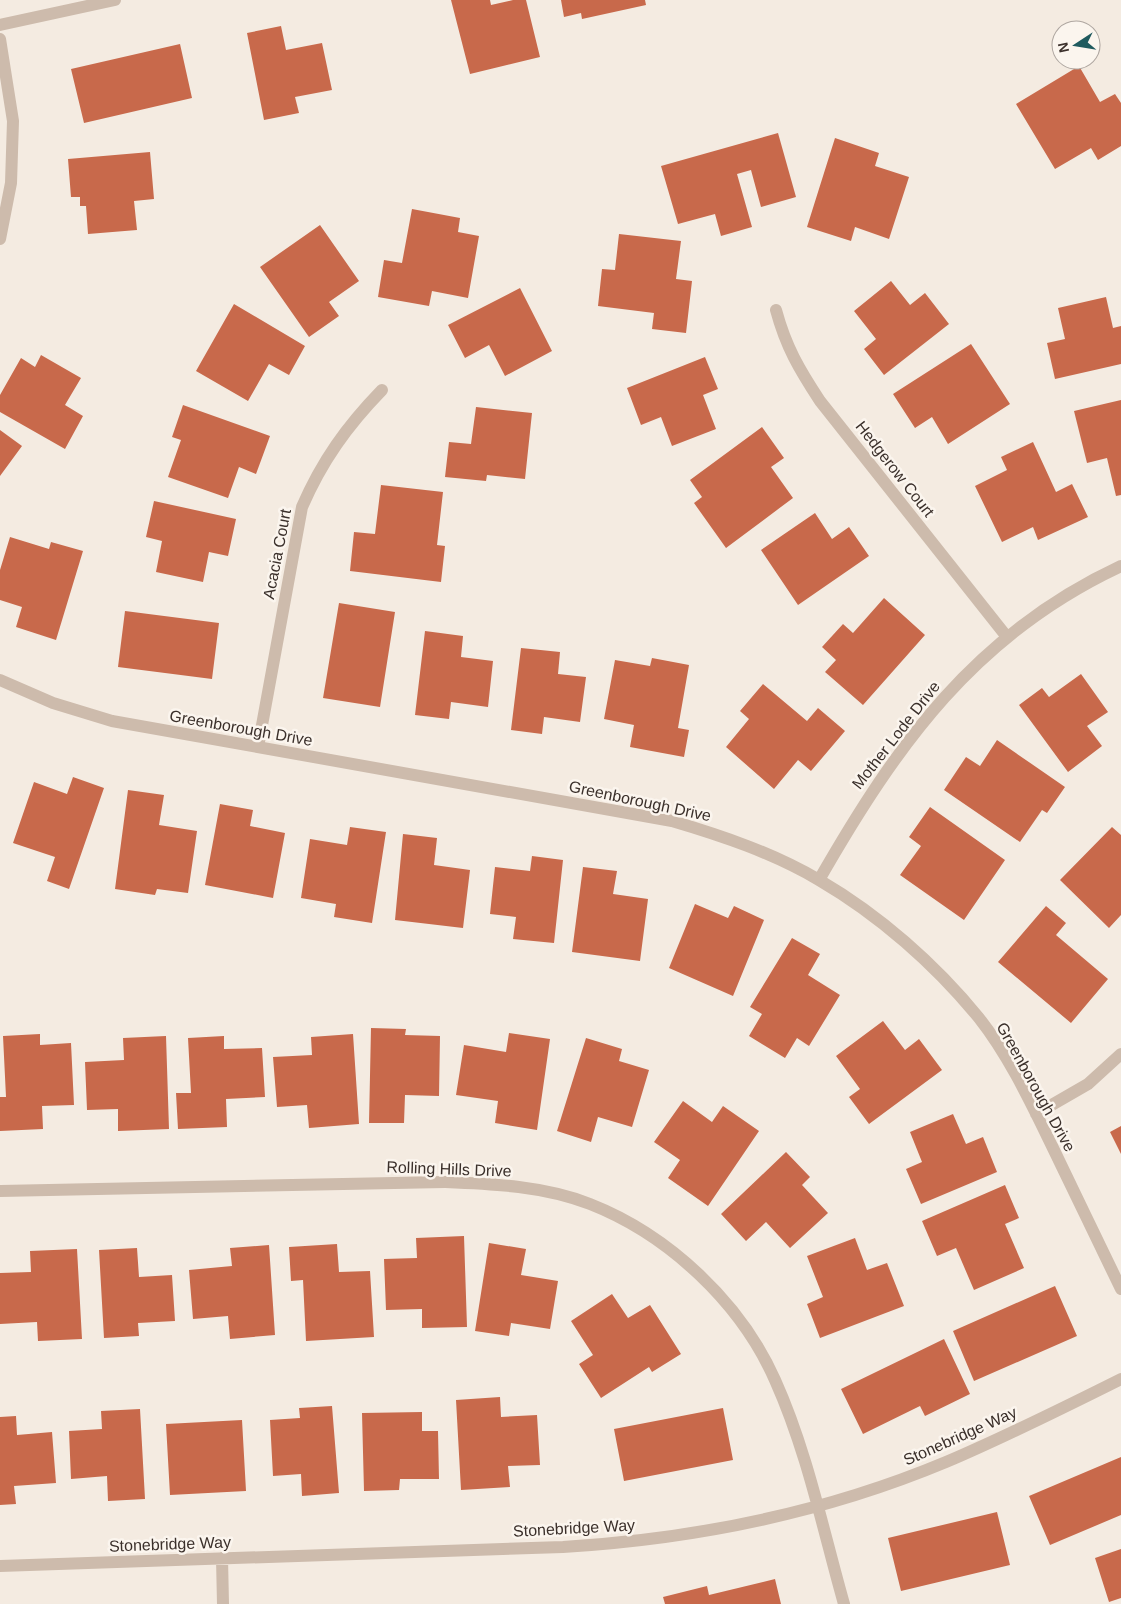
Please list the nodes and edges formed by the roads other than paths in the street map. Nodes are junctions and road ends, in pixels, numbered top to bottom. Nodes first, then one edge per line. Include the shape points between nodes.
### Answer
1 (115, 0) edge
2 (0, 25) edge
3 (0, 39) edge
4 (0, 239) edge
5 (776, 310) dead end
6 (382, 390) dead end
7 (1121, 566) edge
8 (1007, 637) junction
9 (0, 680) edge
10 (258, 747) junction
11 (820, 880) junction
12 (1121, 1054) edge
13 (1036, 1114) junction
14 (0, 1191) edge
15 (1121, 1289) edge
16 (1121, 1379) edge
17 (816, 1506) junction
18 (222, 1558) junction
19 (0, 1566) edge
20 (223, 1604) edge
21 (844, 1604) edge

1 - 2 street
3 - 4 street via 13,121 11,183
5 - 8 street, Hedgerow Court via 784,340 820,400
6 - 10 street, Acacia Court via 334,445 302,507
7 - 8 street, Mother Lode Drive via 1036,614
8 - 11 street, Mother Lode Drive via 936,705 895,757
9 - 10 street, Greenborough Drive via 53,703 112,721
10 - 11 street, Greenborough Drive via 672,821 737,842
11 - 13 street, Greenborough Drive via 884,925 941,975 980,1019
12 - 13 street via 1088,1084
13 - 15 street, Greenborough Drive
14 - 17 street, Rolling Hills Drive via 445,1182 495,1184 544,1191 590,1204 632,1225 677,1256 716,1292 749,1334 775,1379 795,1429
16 - 17 street, Stonebridge Way via 946,1462
17 - 18 street, Stonebridge Way via 702,1532 606,1544
17 - 21 street, Rolling Hills Drive
18 - 19 street, Stonebridge Way
18 - 20 street

